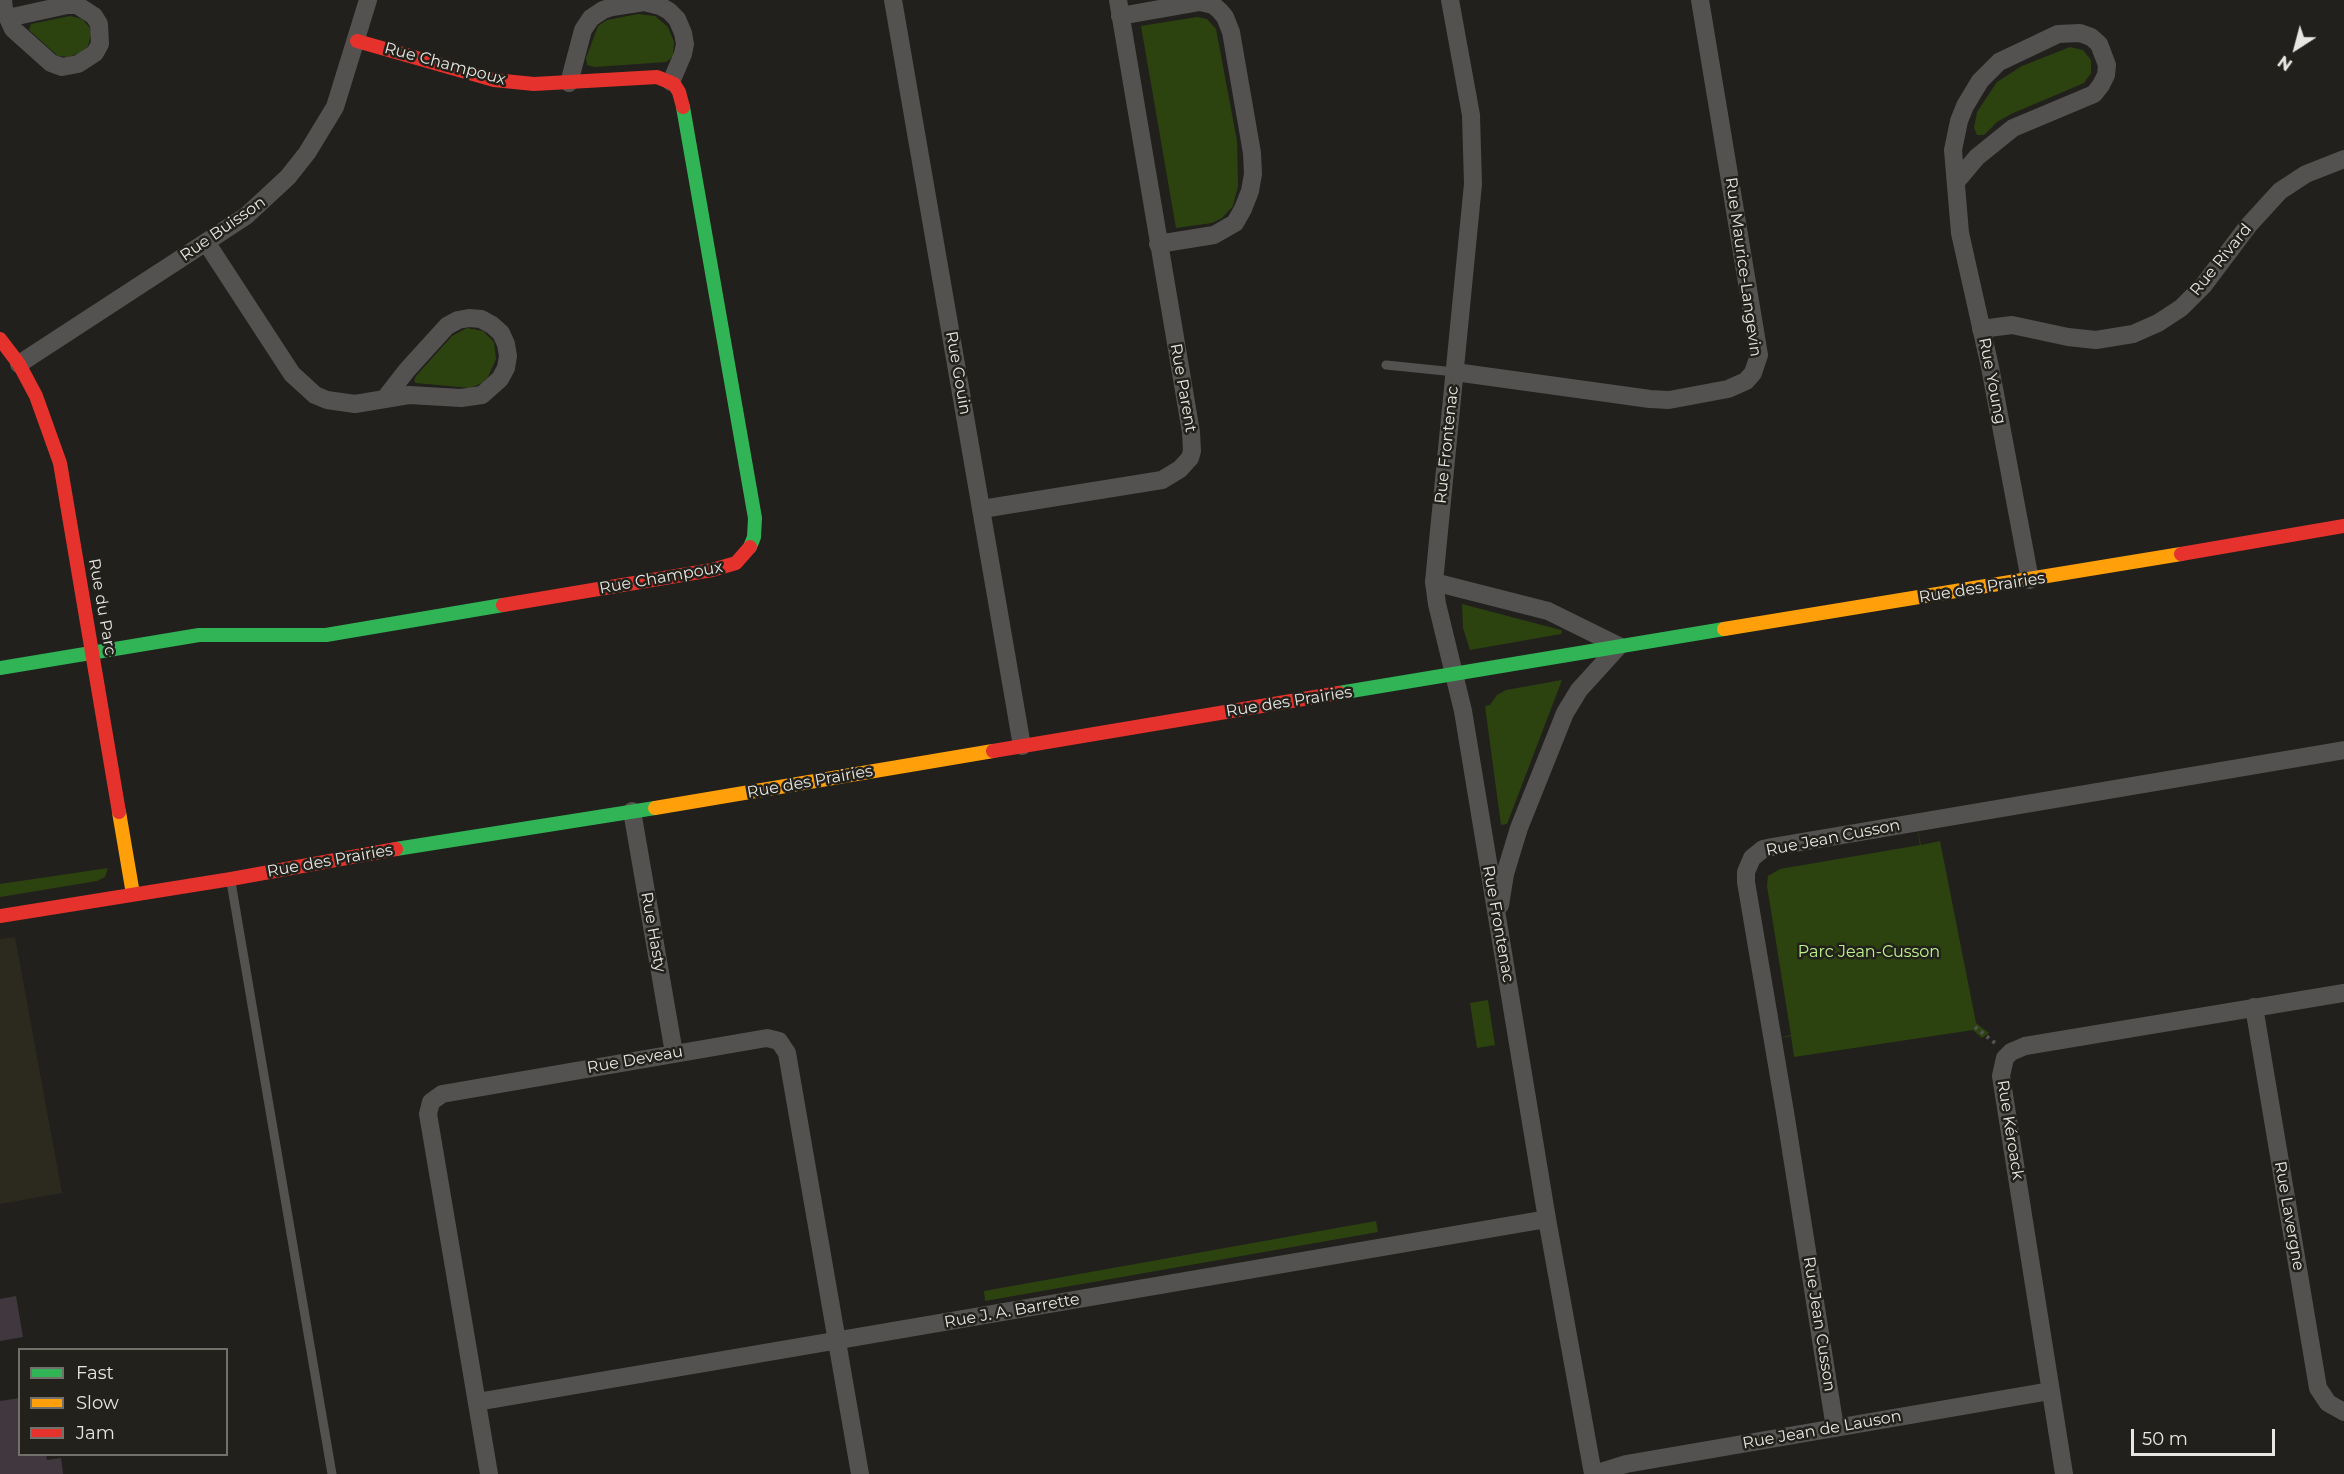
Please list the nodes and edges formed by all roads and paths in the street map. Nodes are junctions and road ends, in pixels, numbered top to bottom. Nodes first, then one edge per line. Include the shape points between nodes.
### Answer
1 (3, 0) edge
2 (368, 0) edge
3 (893, 0) edge
4 (1450, 0) edge
5 (1700, 0) edge
6 (1119, 8) edge
7 (8, 18) junction
8 (357, 41) junction
9 (671, 82) junction
10 (569, 83) junction
11 (2344, 159) edge
12 (1956, 182) junction
13 (206, 242) junction
14 (1158, 244) junction
15 (1981, 329) junction
16 (0, 339) edge
17 (19, 364) junction
18 (1386, 365) dead end
19 (1455, 372) junction
20 (386, 397) junction
21 (982, 509) junction
22 (2344, 526) edge
23 (2030, 580) junction
24 (1434, 582) junction
25 (1619, 646) junction
26 (92, 652) junction
27 (0, 668) edge
28 (1454, 675) junction
29 (1022, 746) junction
30 (2344, 750) edge
31 (632, 811) junction
32 (231, 879) junction
33 (133, 894) junction
34 (0, 916) edge
35 (1498, 926) junction
36 (2344, 993) edge
37 (2254, 1007) junction
38 (1975, 1027) dead end
39 (674, 1053) junction
40 (2008, 1055) junction
41 (1547, 1219) junction
42 (837, 1341) junction
43 (2050, 1391) junction
44 (477, 1402) junction
45 (2344, 1412) edge
46 (1835, 1428) junction
47 (332, 1474) edge
48 (489, 1474) edge
49 (860, 1474) edge
50 (1594, 1474) edge
51 (2064, 1474) edge

1 - 7 street
2 - 8 street, Rue Buisson
3 - 21 street, Rue Gouin
4 - 19 street, Rue Frontenac via 1471,115 1473,164
5 - 19 street, Rue Maurice-Langevin via 1759,355 1753,373 1728,389 1650,399
6 - 14 street, Rue Parent
6 - 14 street, Rue Parent via 1207,3 1226,17 1252,153 1250,191 1234,223 1214,234
7 - 7 street via 19,35 51,63 62,67 87,60 100,44 99,24 86,9 76,5
8 - 10 main road, Rue Champoux via 494,80
8 - 13 street, Rue Buisson via 335,107 307,153 269,196
9 - 10 main road, Rue Champoux via 657,77
9 - 10 street via 683,54 683,33 669,11 644,2 612,7 591,18 583,30
9 - 26 main road, Rue Champoux via 679,92 684,111 755,518 754,537 746,554 730,565 712,570 326,635 199,635
11 - 15 street, Rue Rivard via 2306,174 2280,191 2193,297 2158,323 2133,334 2096,340 2012,325
12 - 12 street, Rue Young via 1977,157 2013,128 2094,94 2106,75 2107,64 2099,44 2080,33 2058,34 2012,55 1989,71 1972,93 1959,121 1953,150
12 - 15 street, Rue Young via 1960,232
13 - 17 street, Rue Buisson
13 - 20 street via 292,374 304,386 315,395 341,403 369,403
14 - 21 street, Rue Parent via 1191,432 1190,458 1161,480
15 - 23 street, Rue Young
16 - 17 main road, Rue du Parc
17 - 26 main road, Rue du Parc via 44,415 60,463
18 - 19 lane, Rue Frontenac
19 - 24 street, Rue Frontenac
20 - 20 street via 427,394 471,398 482,394 500,379 506,368 508,356 501,333 481,319 458,320 447,326
21 - 29 street, Rue Gouin
22 - 23 main road, Rue des Prairies
23 - 25 main road, Rue des Prairies
24 - 25 street via 1548,610
24 - 28 street, Rue Frontenac
25 - 28 main road, Rue des Prairies
25 - 35 street via 1579,690 1565,713 1510,853
26 - 27 main road
26 - 33 main road, Rue du Parc
28 - 29 main road, Rue des Prairies
28 - 35 street, Rue Frontenac
29 - 31 main road, Rue des Prairies
30 - 46 street, Rue Jean Cusson via 1772,847 1752,858 1746,882
31 - 32 main road, Rue des Prairies
31 - 39 street, Rue Hasty
32 - 33 main road, Rue des Prairies
32 - 47 lane
33 - 34 main road, Rue des Prairies
35 - 41 street, Rue Frontenac
36 - 37 street, Rue Kéroack
37 - 40 street, Rue Kéroack via 2025,1046
37 - 45 street, Rue Lavergne via 2318,1388 2328,1403
38 - 40 path
39 - 42 street, Rue Deveau via 767,1038 784,1047
39 - 44 street, Rue Deveau via 442,1094 431,1101 428,1114
40 - 43 street, Rue Kéroack via 2001,1076
41 - 42 street, Rue J. A. Barrette
41 - 50 street, Rue Frontenac
42 - 44 street, Rue J. A. Barrette
42 - 49 street, Rue Deveau
43 - 46 street, Rue Jean de Lauson
43 - 51 street, Rue Kéroack
44 - 48 street, Rue Deveau
46 - 50 street, Rue Jean de Lauson via 1626,1464

